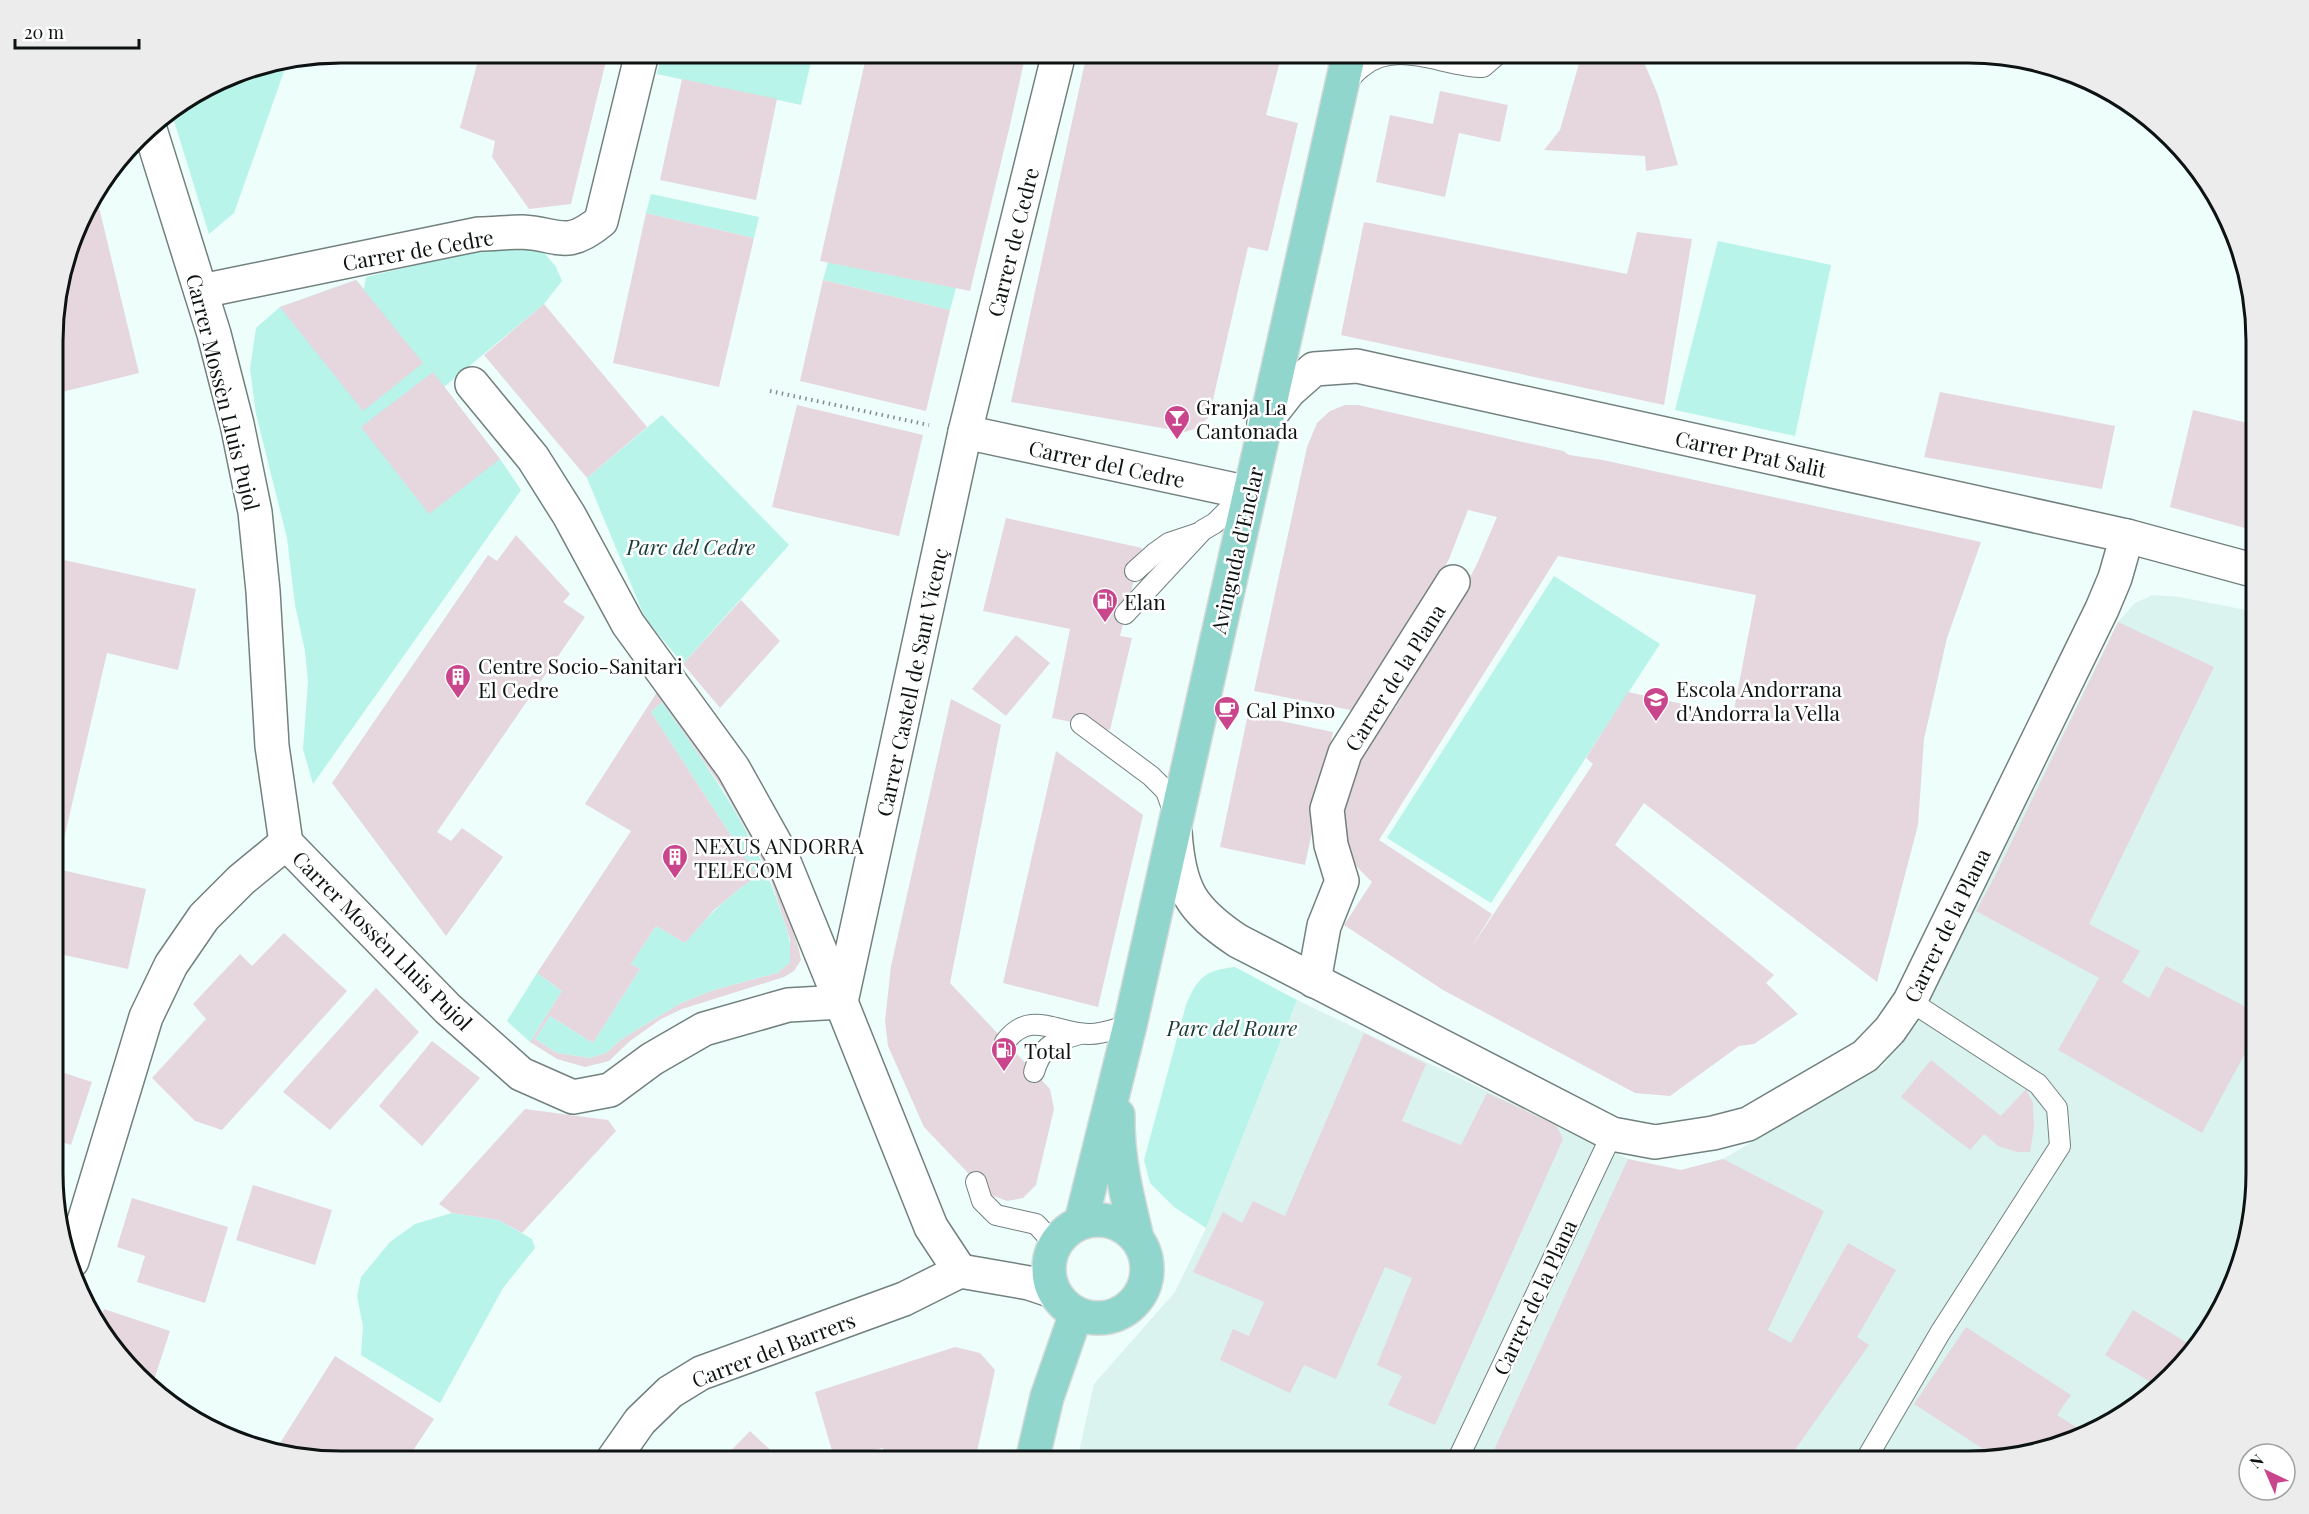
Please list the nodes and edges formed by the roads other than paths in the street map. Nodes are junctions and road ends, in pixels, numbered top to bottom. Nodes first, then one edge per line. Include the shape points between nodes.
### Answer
1 (639, 63) edge
2 (1056, 63) edge
3 (1346, 63) edge
4 (1368, 63) edge
5 (1460, 63) edge
6 (1487, 63) edge
7 (1341, 87) junction
8 (152, 137) edge
9 (202, 291) junction
10 (472, 384) dead end
11 (1264, 423) junction
12 (965, 432) junction
13 (1247, 492) junction
14 (1203, 530) junction
15 (2127, 536) junction
16 (2246, 568) edge
17 (1135, 571) dead end
18 (1454, 582) dead end
19 (1125, 614) dead end
20 (1081, 724) dead end
21 (1175, 821) junction
22 (286, 843) junction
23 (1314, 981) junction
24 (1910, 1001) junction
25 (841, 1002) junction
26 (1082, 1033) junction
27 (1127, 1037) junction
28 (1005, 1042) dead end
29 (1034, 1072) dead end
30 (1612, 1134) junction
31 (976, 1182) dead end
32 (1007, 1201) dead end
33 (1028, 1222) junction
34 (1081, 1222) junction
35 (1137, 1238) junction
36 (1053, 1247) junction
37 (75, 1253) edge
38 (960, 1271) junction
39 (1053, 1290) junction
40 (1076, 1314) junction
41 (619, 1451) edge
42 (1034, 1451) edge
43 (1461, 1451) edge
44 (1871, 1451) edge

1 - 9 street, Carrer de Cedre via 601,221 587,232 564,240 523,232 479,234
2 - 12 street, Carrer de Cedre
3 - 7 main road, Avinguda d'Enclar
4 - 7 lane
5 - 6 lane via 1471,67
7 - 11 main road, Avinguda d'Enclar
8 - 9 street, Carrer Mossèn Lluis Pujol
9 - 22 street, Carrer Mossèn Lluis Pujol via 237,424 255,512 264,591 272,746
10 - 25 street via 533,458 628,624 733,768 780,852
11 - 13 main road, Avinguda d'Enclar
11 - 15 street, Carrer Prat Salit via 1289,391 1314,369 1358,366
12 - 13 street, Carrer del Cedre
12 - 25 street, Carrer Castell de Sant Vicenç
13 - 14 lane
13 - 21 main road, Avinguda d'Enclar
14 - 17 lane via 1169,543
14 - 19 lane
15 - 16 street, Carrer Prat Salit
15 - 24 street, Carrer de la Plana via 2102,609
18 - 23 street, Carrer de la Plana via 1345,753 1327,809 1331,845 1342,881 1324,926
20 - 21 lane via 1166,791
21 - 23 street, Carrer de la Plana via 1177,862 1183,885 1194,903 1216,926 1238,941
21 - 27 main road, Avinguda d'Enclar
22 - 25 street, Carrer Mossèn Lluis Pujol via 447,1009 521,1074 573,1097 610,1090 652,1059 704,1029 788,1005
22 - 37 street via 204,916 171,965 146,1017
23 - 30 street, Carrer de la Plana
24 - 30 street, Carrer de la Plana via 1865,1056 1748,1124 1655,1142
24 - 44 lane via 2038,1084 2057,1108 2060,1146 1940,1333
25 - 38 street via 931,1227
26 - 27 lane
26 - 28 lane via 1027,1024 1013,1031
26 - 29 lane via 1045,1048 1038,1055
27 - 34 main road, Avinguda d'Enclar
27 - 35 main road, Avinguda d'Enclar via 1117,1138 1124,1189
30 - 43 lane, Carrer de la Plana
31 - 33 lane via 982,1201 996,1215
32 - 33 lane
33 - 36 lane via 1036,1224
34 - 35 main road via 1111,1221
34 - 36 main road via 1065,1232
35 - 40 main road via 1148,1265 1141,1293 1120,1313 1105,1318
36 - 39 main road via 1049,1262
38 - 39 street
38 - 41 street, Carrer del Barrers via 904,1299 702,1373 670,1392 640,1421
39 - 40 main road
40 - 42 main road via 1047,1397

